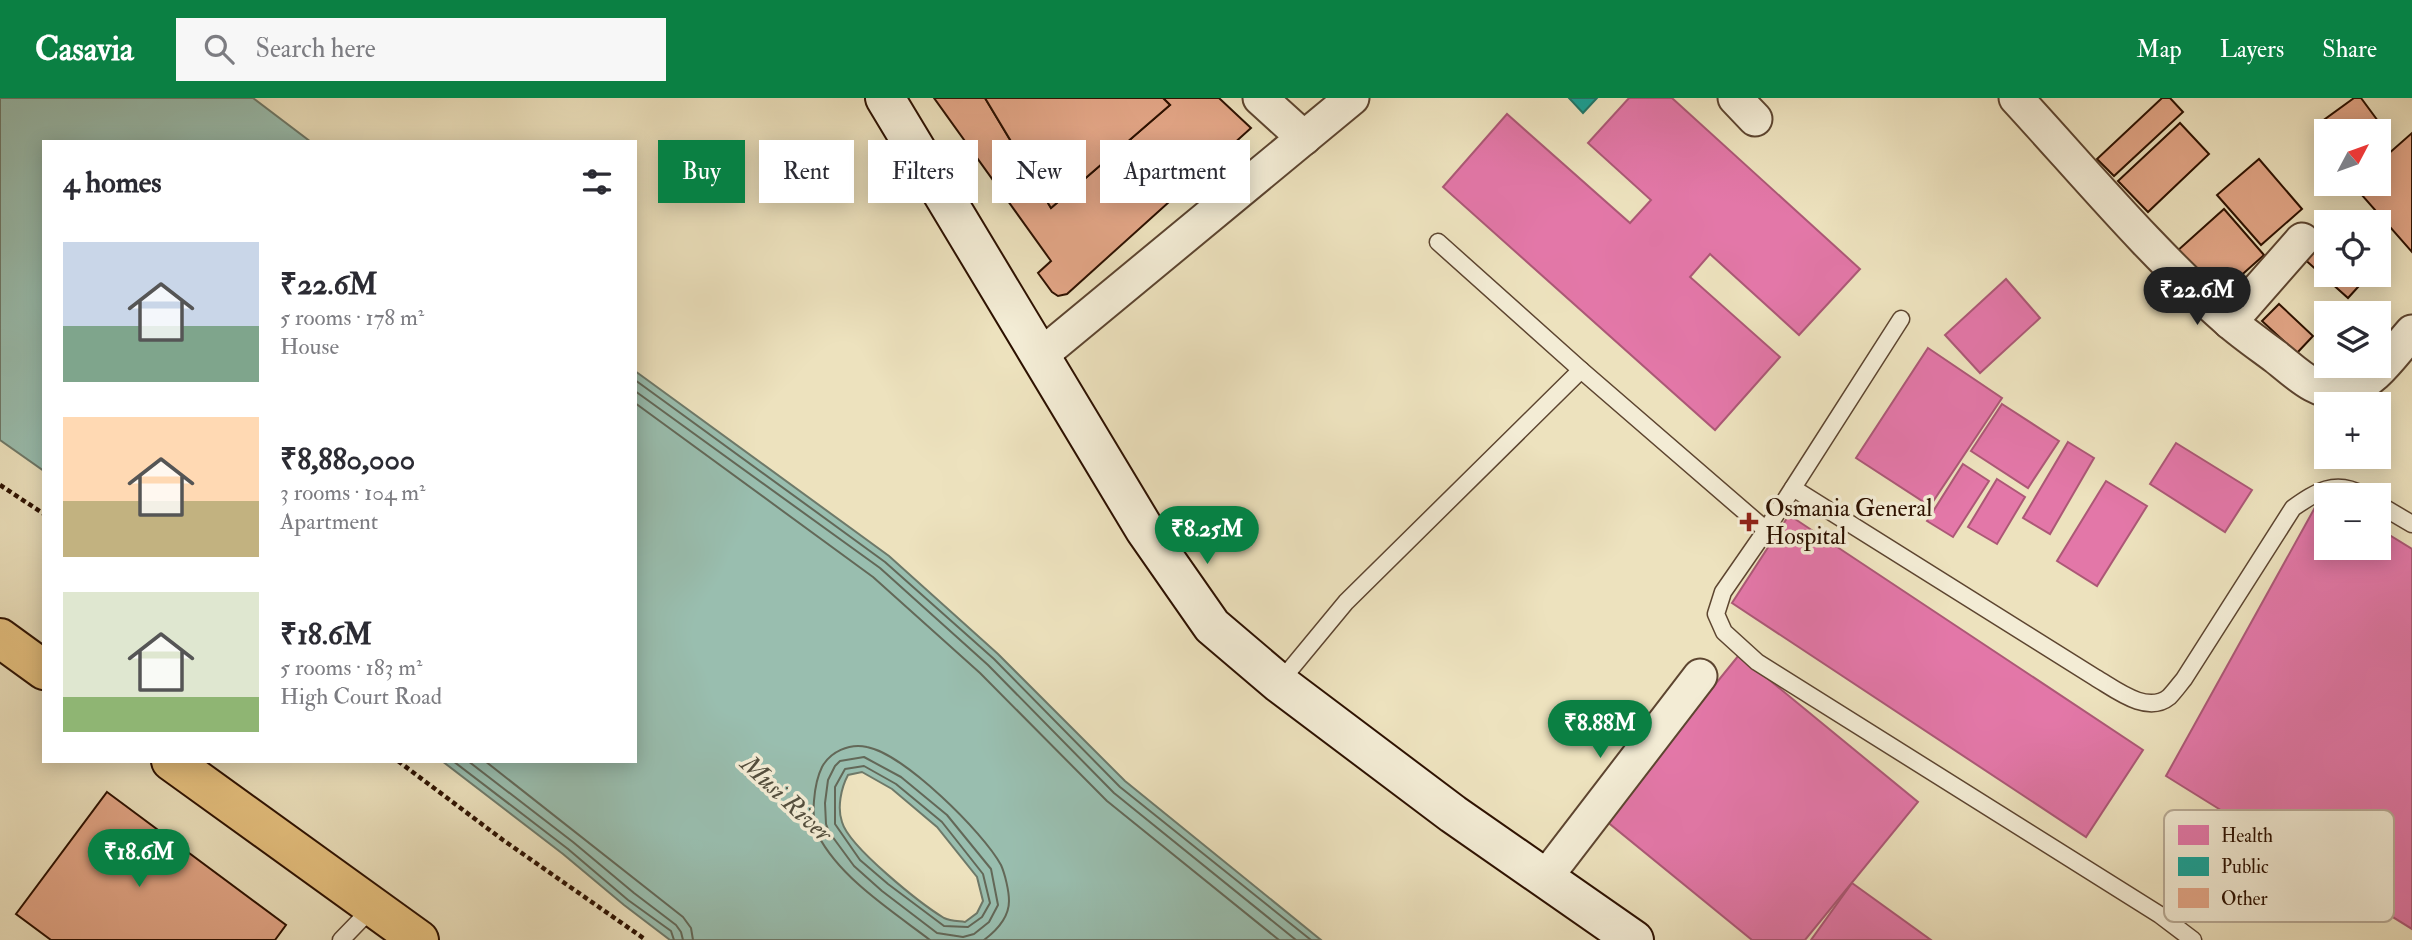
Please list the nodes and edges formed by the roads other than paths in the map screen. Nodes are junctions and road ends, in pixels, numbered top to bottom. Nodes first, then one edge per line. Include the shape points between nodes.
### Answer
1 (885, 98) edge
2 (1260, 98) edge
3 (1352, 98) edge
4 (2016, 98) edge
5 (1304, 138) junction
6 (2302, 240) dead end
7 (1438, 242) dead end
8 (1902, 319) dead end
9 (2230, 322) junction
10 (2412, 332) edge
11 (1040, 356) junction
12 (1581, 370) junction
13 (1793, 488) junction
14 (2314, 493) edge
15 (2391, 512) edge
16 (2412, 524) edge
17 (1766, 530) junction
18 (0, 638) edge
19 (42, 669) edge
20 (1700, 676) dead end
21 (1279, 683) junction
22 (174, 763) edge
23 (1545, 878) junction
24 (373, 907) junction
25 (2164, 918) edge
26 (2169, 922) edge
27 (341, 940) edge
28 (419, 940) edge
29 (1634, 940) edge
30 (2193, 940) edge

1 - 11 main road
2 - 5 street
3 - 5 street
4 - 9 street via 2155,250
5 - 11 street
6 - 9 street
7 - 12 lane
8 - 13 lane
9 - 10 street via 2310,383 2331,392 2360,384
11 - 21 main road via 1145,530 1212,626
12 - 17 lane
12 - 21 lane via 1346,601
13 - 14 lane via 2096,677 2149,704 2166,699 2184,680 2293,508
13 - 17 lane
15 - 16 lane
17 - 25 lane via 1723,592 1716,614 1724,632 1757,662
18 - 19 highway
20 - 23 street
21 - 23 main road
22 - 24 highway
23 - 29 main road
24 - 27 lane
24 - 28 highway
26 - 30 lane

